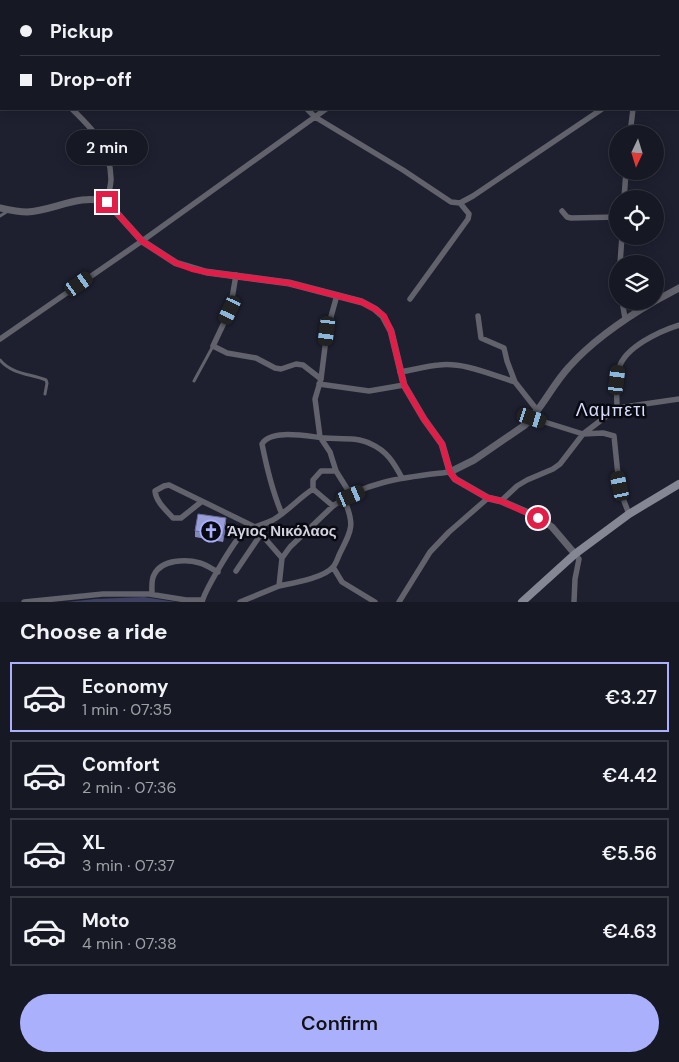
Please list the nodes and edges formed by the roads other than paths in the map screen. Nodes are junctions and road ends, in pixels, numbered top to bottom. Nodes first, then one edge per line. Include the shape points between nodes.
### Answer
1 (73, 110) edge
2 (308, 110) edge
3 (325, 110) edge
4 (601, 110) edge
5 (633, 110) edge
6 (315, 117) junction
7 (631, 125) edge
8 (107, 202) junction
9 (460, 203) junction
10 (0, 208) edge
11 (10, 211) junction
12 (562, 211) dead end
13 (0, 216) edge
14 (609, 217) edge
15 (142, 241) junction
16 (236, 275) junction
17 (679, 288) edge
18 (337, 295) junction
19 (664, 296) edge
20 (410, 299) dead end
21 (624, 310) edge
22 (640, 310) edge
23 (478, 316) dead end
24 (626, 318) junction
25 (679, 325) edge
26 (0, 339) edge
27 (213, 346) junction
28 (0, 360) edge
29 (400, 372) junction
30 (194, 381) dead end
31 (320, 382) junction
32 (515, 382) junction
33 (404, 385) junction
34 (45, 394) dead end
35 (679, 399) edge
36 (617, 408) junction
37 (537, 410) junction
38 (532, 418) junction
39 (583, 434) junction
40 (320, 437) junction
41 (336, 471) junction
42 (450, 472) junction
43 (402, 478) junction
44 (679, 484) edge
45 (313, 489) junction
46 (351, 496) junction
47 (488, 498) junction
48 (344, 499) junction
49 (501, 501) junction
50 (201, 502) junction
51 (333, 506) junction
52 (282, 514) junction
53 (629, 514) junction
54 (255, 527) junction
55 (261, 534) junction
56 (575, 554) junction
57 (282, 558) junction
58 (333, 567) junction
59 (236, 571) dead end
60 (218, 572) junction
61 (279, 586) junction
62 (152, 594) junction
63 (202, 601) edge
64 (24, 602) edge
65 (240, 602) edge
66 (375, 602) edge
67 (399, 602) edge
68 (522, 602) edge
69 (574, 602) edge

1 - 8 street via 96,133 104,147 111,177
2 - 6 street
3 - 6 street
4 - 9 street
5 - 7 street
6 - 9 street via 451,202
6 - 15 street
8 - 11 street via 87,200 28,212
8 - 15 street
9 - 20 street via 469,214 468,219
10 - 11 street
11 - 13 lane
12 - 14 street via 571,218
15 - 16 street via 184,266
15 - 26 street
16 - 18 street
16 - 27 street via 230,310
17 - 19 street
18 - 29 street via 362,302 384,316 395,342
18 - 31 street via 327,331
21 - 24 street
22 - 24 street
23 - 32 street via 481,338 504,348
24 - 37 street via 570,366
25 - 36 street via 659,333 627,354 618,369
27 - 30 lane
27 - 31 street via 227,354 256,358 275,368 303,365
28 - 34 lane via 12,369 46,380
29 - 32 street via 439,364
29 - 33 street
31 - 33 street via 369,391
31 - 40 street via 315,399
32 - 37 street
33 - 42 street via 442,444
35 - 36 street
36 - 39 street
37 - 38 street
38 - 39 street
38 - 42 street via 474,460
39 - 49 street via 553,470 527,480
39 - 53 street via 614,436 618,476
40 - 41 street via 330,452
40 - 43 street via 373,444 392,459
40 - 52 street via 292,434 262,442 274,496
41 - 45 street via 320,471 313,480
41 - 46 street
42 - 43 street
42 - 47 street via 461,483
43 - 46 street
44 - 53 main road
45 - 51 street
45 - 52 street
46 - 48 street
47 - 49 street
47 - 67 street via 430,552
48 - 51 street
48 - 58 street via 352,527
49 - 56 street via 546,522
50 - 50 street via 169,485 155,491 163,508 173,518 181,518
50 - 54 street
51 - 57 street
52 - 54 street
53 - 56 main road
54 - 55 street
54 - 60 street via 241,536
55 - 57 street
55 - 59 street
56 - 68 main road
56 - 69 street via 579,559
57 - 61 street
58 - 61 street
58 - 66 street via 347,585
60 - 62 street via 197,562 170,563 154,574
60 - 63 street
61 - 65 street
62 - 63 street
62 - 64 street via 103,594

